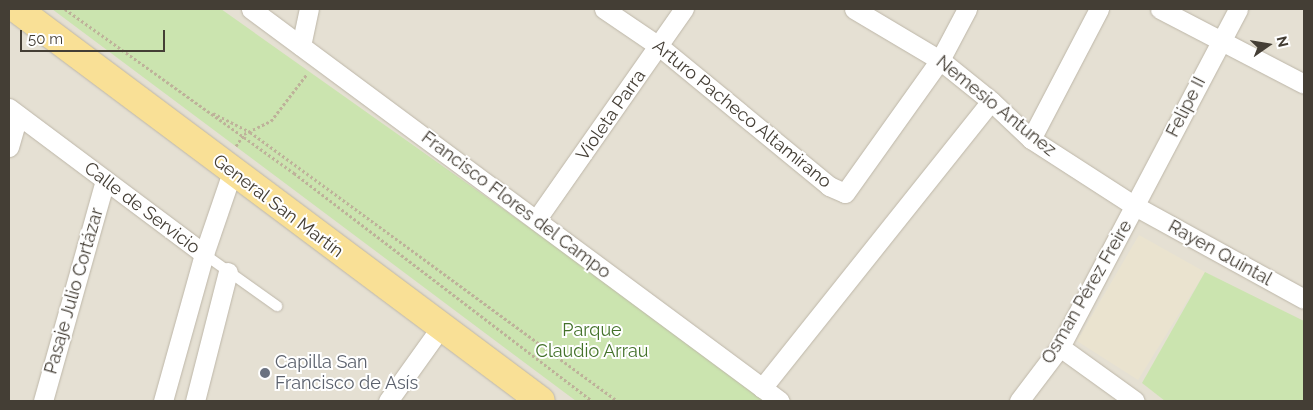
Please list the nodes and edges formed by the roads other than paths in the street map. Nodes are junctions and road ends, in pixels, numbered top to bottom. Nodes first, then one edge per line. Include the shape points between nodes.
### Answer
1 (17, 9) edge
2 (250, 9) edge
3 (309, 9) edge
4 (604, 9) edge
5 (684, 9) edge
6 (854, 9) edge
7 (967, 9) edge
8 (1099, 9) edge
9 (1160, 9) edge
10 (1238, 9) edge
11 (1221, 41) junction
12 (301, 46) junction
13 (660, 46) junction
14 (940, 60) junction
15 (1304, 84) edge
16 (991, 101) junction
17 (13, 112) edge
18 (1031, 139) junction
19 (9, 148) edge
20 (227, 168) junction
21 (104, 181) junction
22 (1135, 206) junction
23 (536, 220) junction
24 (204, 254) junction
25 (228, 272) junction
26 (1304, 299) edge
27 (277, 306) dead end
28 (441, 327) junction
29 (1060, 347) junction
30 (762, 388) junction
31 (394, 399) edge
32 (43, 401) edge
33 (163, 401) edge
34 (195, 401) edge
35 (541, 401) edge
36 (780, 401) edge
37 (1019, 401) edge
38 (1135, 401) edge

1 - 20 main road, General San Martín
2 - 12 street, Francisco Flores del Campo
3 - 12 street
4 - 13 street, Arturo Pacheco Altamirano
5 - 13 street, Violeta Parra
6 - 14 street, Nemesio Antunez
7 - 14 street
8 - 18 street
9 - 11 street
10 - 11 street, Felipe II
11 - 15 street
11 - 22 street, Felipe II
12 - 23 street, Francisco Flores del Campo
13 - 14 street, Arturo Pacheco Altamirano via 829,186 845,193
13 - 23 street, Violeta Parra
14 - 16 street, Nemesio Antunez
16 - 18 street, Nemesio Antunez
16 - 30 street
17 - 19 street
17 - 21 street, Calle de Servicio
18 - 22 street, Nemesio Antunez
20 - 24 street
20 - 28 main road, General San Martín
21 - 24 street, Calle de Servicio
21 - 32 street, Pasaje Julio Cortázar
22 - 26 street, Rayen Quintal
22 - 29 street, Osman Pérez Freire
23 - 30 street, Francisco Flores del Campo
24 - 25 lane, Calle de Servicio
24 - 33 street
25 - 27 lane, Calle de Servicio
25 - 34 street
28 - 31 street
28 - 35 main road, General San Martín
29 - 37 street, Osman Pérez Freire
29 - 38 street
30 - 36 street, Francisco Flores del Campo

